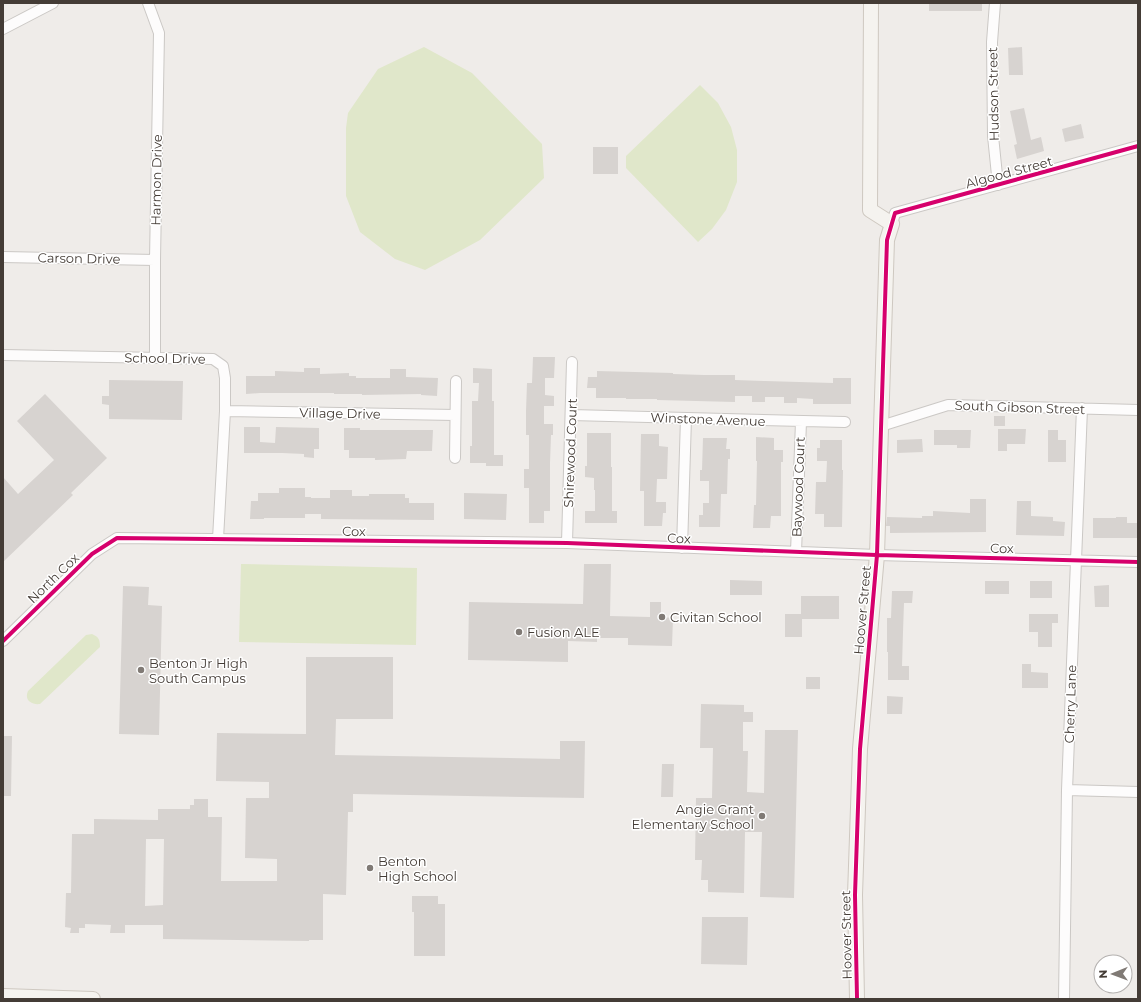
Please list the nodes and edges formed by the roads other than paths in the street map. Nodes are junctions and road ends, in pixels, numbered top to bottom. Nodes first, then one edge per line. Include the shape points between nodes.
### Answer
1 (53, 3) edge
2 (148, 3) edge
3 (871, 3) edge
4 (995, 3) edge
5 (3, 29) edge
6 (1138, 146) edge
7 (998, 185) junction
8 (892, 224) junction
9 (3, 257) edge
10 (154, 260) junction
11 (3, 355) edge
12 (155, 358) junction
13 (572, 362) dead end
14 (456, 381) dead end
15 (1082, 408) junction
16 (1138, 410) edge
17 (225, 411) junction
18 (455, 414) junction
19 (571, 415) junction
20 (686, 418) junction
21 (800, 422) junction
22 (845, 422) dead end
23 (881, 426) junction
24 (455, 458) dead end
25 (218, 540) junction
26 (567, 543) junction
27 (682, 548) junction
28 (796, 552) junction
29 (877, 556) junction
30 (1076, 560) junction
31 (1138, 562) edge
32 (3, 641) edge
33 (1067, 790) junction
34 (1138, 792) edge
35 (3, 996) edge
36 (28, 998) edge
37 (93, 999) edge
38 (857, 999) edge
39 (1064, 999) edge

1 - 5 street
2 - 10 street, Harmon Drive via 159,33
3 - 8 street via 870,210
4 - 7 street, Hudson Street via 992,42 993,136
6 - 7 street, Algood Street
7 - 8 street, Algood Street via 895,213
8 - 23 street, Hoover Street via 887,240
9 - 10 street, Carson Drive
10 - 12 street, Harmon Drive
11 - 12 street, School Drive
12 - 17 street, School Drive via 213,359 223,366
13 - 19 street, Shirewood Court
14 - 18 street
15 - 16 street, South Gibson Street
15 - 23 street, South Gibson Street via 948,405
15 - 30 street, Cherry Lane
17 - 18 street, Village Drive
17 - 25 street, School Drive
18 - 24 street
19 - 20 street, Winstone Avenue
19 - 26 street, Shirewood Court
20 - 21 street, Winstone Avenue
20 - 27 street
21 - 22 street, Winstone Avenue
21 - 28 street, Baywood Court
23 - 29 street, Hoover Street
25 - 26 street, Cox
25 - 32 street, North Cox via 117,538 92,554
26 - 27 street, Cox
27 - 28 street, Cox
28 - 29 street, Cox
29 - 30 street, Cox
29 - 38 street, Hoover Street via 860,749 855,895
30 - 31 street, Cox
30 - 33 street, Cherry Lane
33 - 34 street
33 - 39 street, Cherry Lane
35 - 36 street
36 - 37 street

